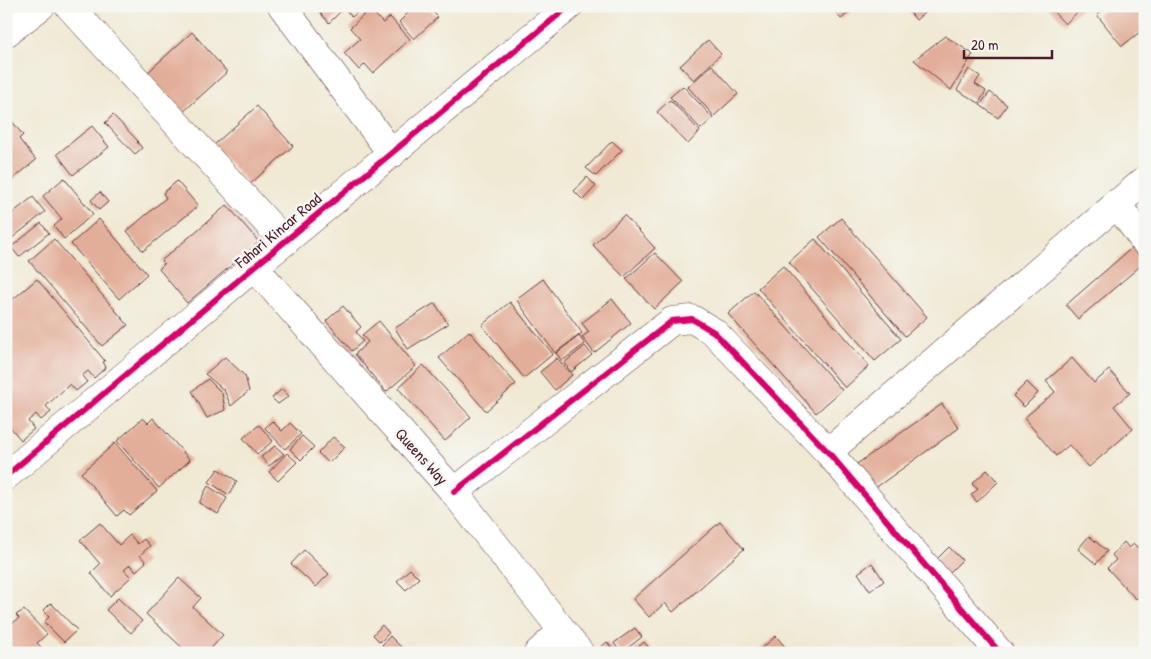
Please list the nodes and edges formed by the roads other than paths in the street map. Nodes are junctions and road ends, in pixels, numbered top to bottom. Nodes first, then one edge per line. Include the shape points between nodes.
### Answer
1 (41, 6) edge
2 (69, 6) edge
3 (282, 6) edge
4 (569, 6) edge
5 (6, 33) edge
6 (392, 154) junction
7 (1145, 180) edge
8 (1116, 204) junction
9 (285, 242) junction
10 (1145, 242) edge
11 (254, 268) junction
12 (828, 452) junction
13 (6, 476) edge
14 (454, 492) junction
15 (562, 632) junction
16 (538, 653) edge
17 (580, 653) edge
18 (1000, 653) edge

1 - 5 street
2 - 9 street
3 - 6 street
4 - 6 street, Fahari Kincar Road
6 - 9 street, Fahari Kincar Road
7 - 8 street
8 - 10 street
8 - 12 street
9 - 11 street, Fahari Kincar Road
11 - 13 street, Fahari Kincar Road
11 - 14 street, Queens Way
12 - 14 street via 714,332 692,319 672,321
12 - 18 street
14 - 15 street, Queens Way
15 - 16 street
15 - 17 street, Queens Way

